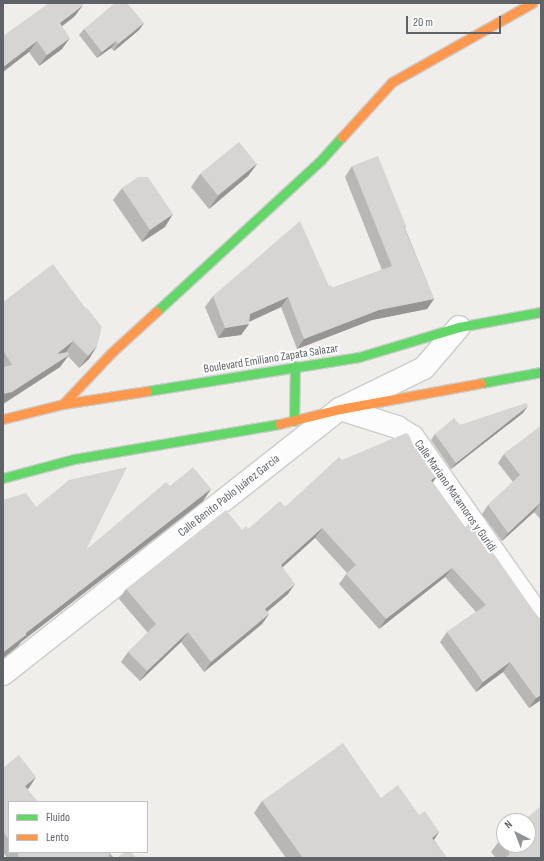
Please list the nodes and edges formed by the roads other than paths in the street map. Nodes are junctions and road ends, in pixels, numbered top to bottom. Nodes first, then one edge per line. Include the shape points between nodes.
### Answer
1 (532, 3) edge
2 (541, 312) edge
3 (459, 327) junction
4 (295, 366) junction
5 (541, 372) edge
6 (63, 404) junction
7 (340, 409) junction
8 (3, 419) edge
9 (294, 420) junction
10 (3, 478) edge
11 (541, 619) edge
12 (3, 674) edge

1 - 6 main road via 392,82 321,160 111,353
2 - 3 main road, Boulevard Emiliano Zapata Salazar
3 - 4 main road, Boulevard Emiliano Zapata Salazar via 359,357
3 - 7 street, Calle Benito Pablo Juárez García via 424,368
4 - 6 main road, Boulevard Emiliano Zapata Salazar
4 - 9 main road
5 - 7 main road
6 - 8 main road, Boulevard Emiliano Zapata Salazar
7 - 9 main road
7 - 11 street, Calle Mariano Matamoros y Guridi via 397,427 413,437
7 - 12 street, Calle Benito Pablo Juárez García
9 - 10 main road via 74,460

